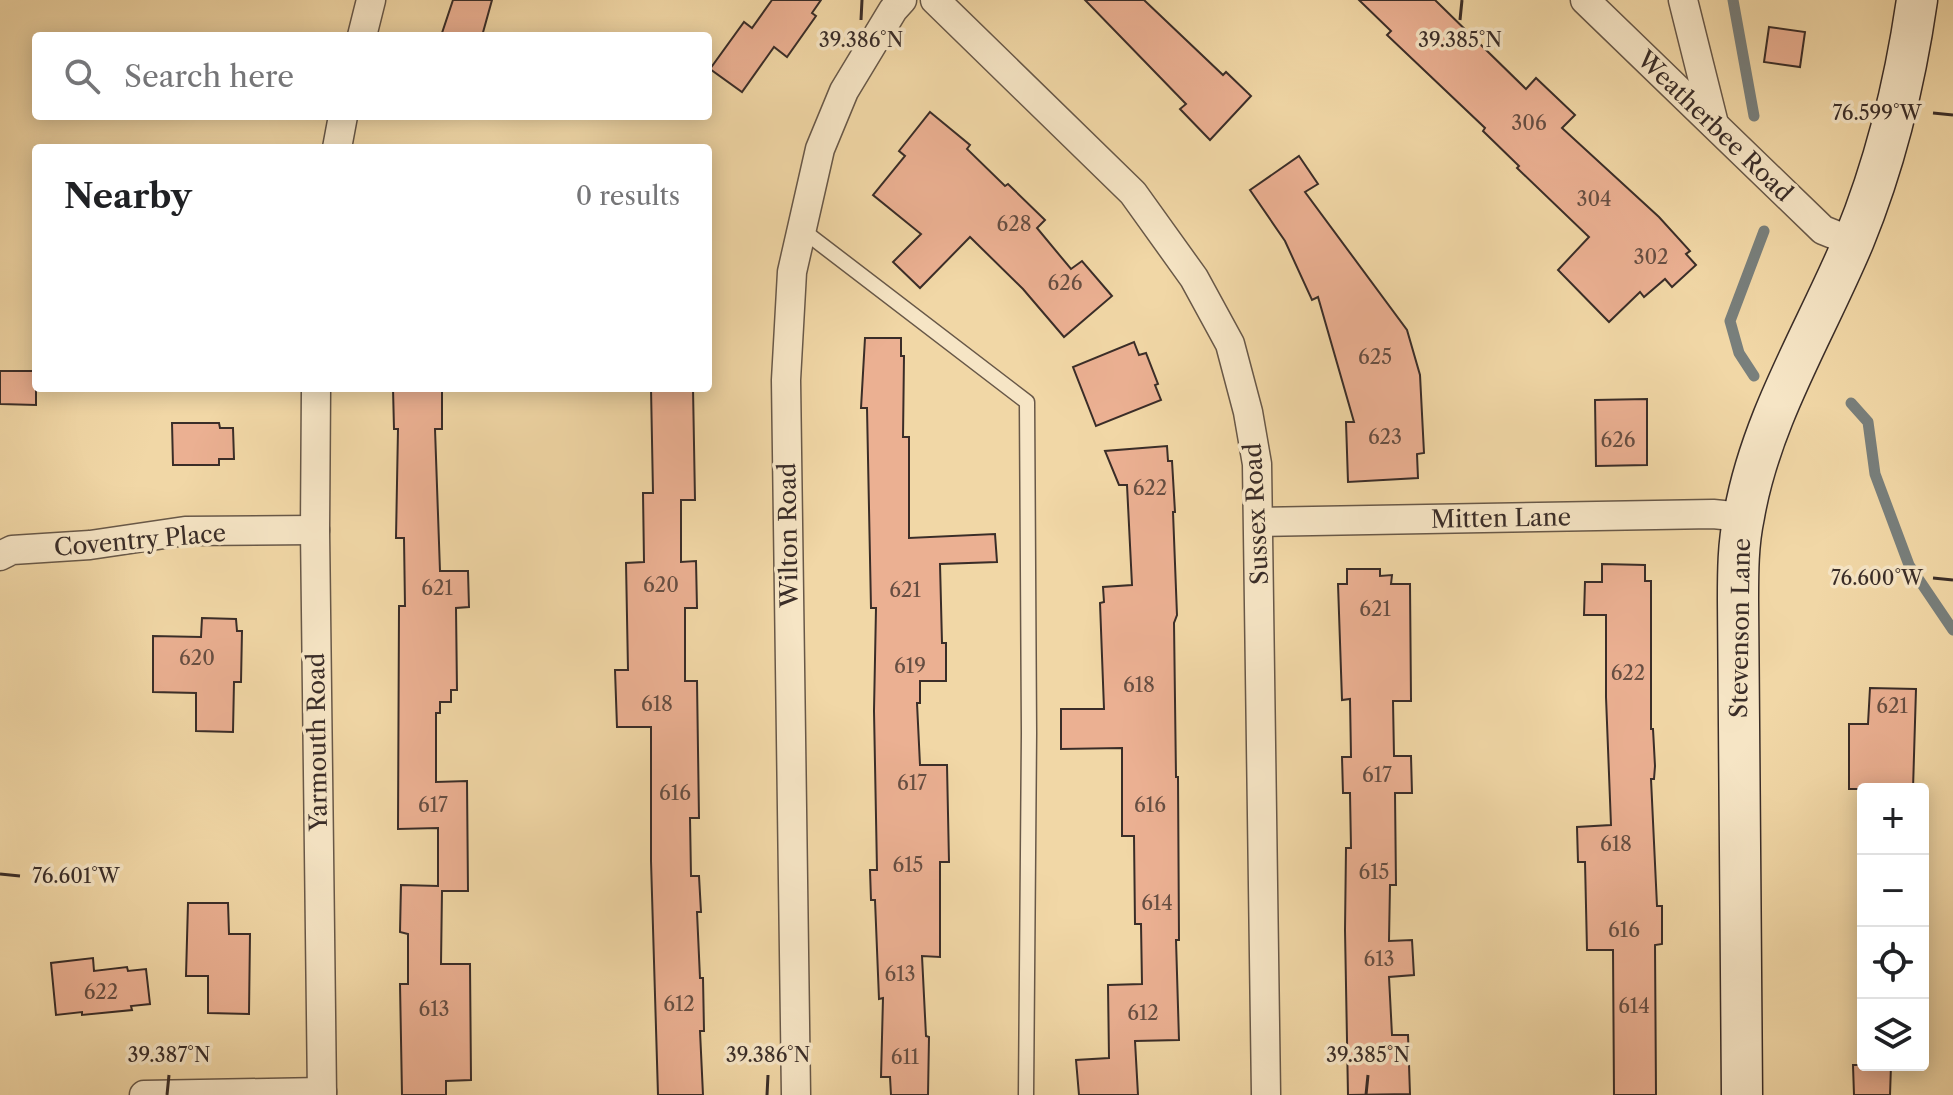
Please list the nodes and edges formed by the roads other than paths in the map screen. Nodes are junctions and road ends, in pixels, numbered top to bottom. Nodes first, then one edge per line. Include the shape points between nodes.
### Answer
1 (371, 0) edge
2 (902, 0) edge
3 (935, 0) edge
4 (1585, 0) edge
5 (1683, 0) edge
6 (1917, 0) edge
7 (363, 32) edge
8 (342, 120) edge
9 (1715, 125) junction
10 (338, 144) edge
11 (801, 229) junction
12 (1853, 242) junction
13 (316, 392) edge
14 (1743, 517) junction
15 (1259, 522) junction
16 (315, 530) junction
17 (4, 550) edge
18 (322, 1093) edge
19 (144, 1095) edge
20 (796, 1095) edge
21 (1026, 1095) edge
22 (1266, 1095) edge
23 (1742, 1095) edge

1 - 7 street
2 - 11 street, Wilton Road via 844,91 820,149
3 - 15 street, Sussex Road via 1133,193 1194,278 1230,344 1257,464
4 - 9 street, Weatherbee Road
5 - 9 street
6 - 12 street, Stevenson Lane via 1901,98
8 - 10 street
9 - 12 street, Weatherbee Road via 1823,230
11 - 20 street, Wilton Road via 792,272 786,380
11 - 21 lane via 1027,402
12 - 14 street, Stevenson Lane via 1766,436
13 - 16 street, Yarmouth Road
14 - 15 street, Mitten Lane
14 - 23 street, Stevenson Lane via 1738,559
15 - 22 street, Sussex Road
16 - 17 street, Coventry Place via 185,531 90,545
16 - 18 street, Yarmouth Road
18 - 19 street

